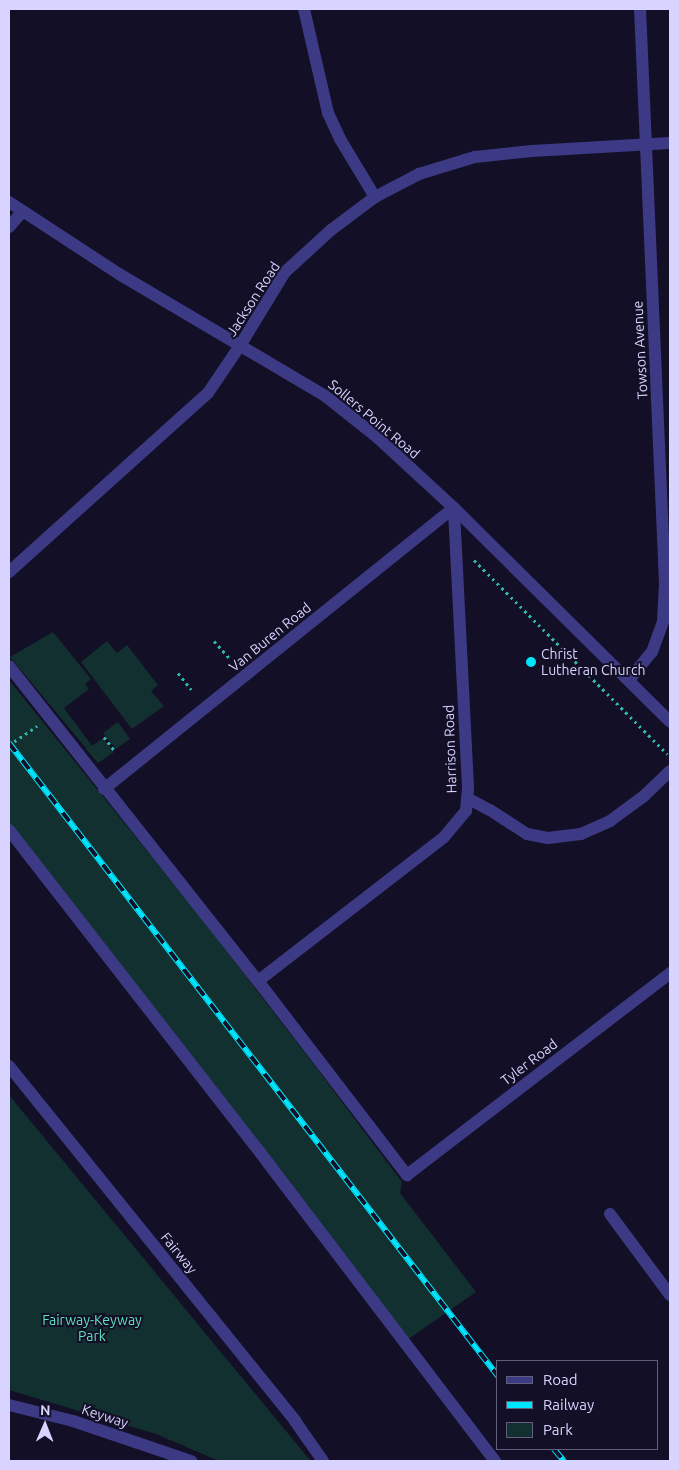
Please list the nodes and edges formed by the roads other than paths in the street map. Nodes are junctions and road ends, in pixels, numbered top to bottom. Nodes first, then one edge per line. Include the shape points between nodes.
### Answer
1 (304, 9) edge
2 (640, 9) edge
3 (670, 143) edge
4 (646, 144) junction
5 (374, 197) junction
6 (9, 202) edge
7 (22, 212) junction
8 (9, 227) edge
9 (241, 344) junction
10 (454, 508) junction
11 (9, 572) edge
12 (9, 666) edge
13 (629, 680) junction
14 (670, 722) edge
15 (670, 771) edge
16 (104, 789) junction
17 (467, 798) junction
18 (9, 830) edge
19 (670, 973) edge
20 (258, 981) junction
21 (9, 1066) edge
22 (610, 1214) dead end
23 (666, 1281) edge
24 (670, 1295) edge
25 (9, 1405) edge
26 (191, 1461) edge
27 (324, 1461) edge
28 (495, 1461) edge

1 - 5 street via 328,113
2 - 4 street, Towson Avenue
3 - 4 street, Jackson Road
4 - 5 street, Jackson Road via 475,156 419,174
4 - 13 street, Towson Avenue via 665,583 663,621 652,652
5 - 9 street, Jackson Road via 285,272
6 - 7 street, Sollers Point Road
7 - 8 street
7 - 9 street, Sollers Point Road via 118,274
9 - 10 street, Sollers Point Road via 324,395 377,437
9 - 11 street, Jackson Road via 208,393
10 - 13 street, Sollers Point Road
10 - 16 street, Van Buren Road
10 - 17 street, Harrison Road
12 - 16 street
13 - 14 street, Sollers Point Road
15 - 17 street via 644,796 610,821 580,834 548,838 527,834
16 - 20 street
17 - 20 street, Harrison Road via 466,811 444,837
18 - 28 street
19 - 20 street, Tyler Road via 407,1175
21 - 27 street, Fairway
22 - 23 street
23 - 24 street
25 - 26 street, Keyway via 72,1421

